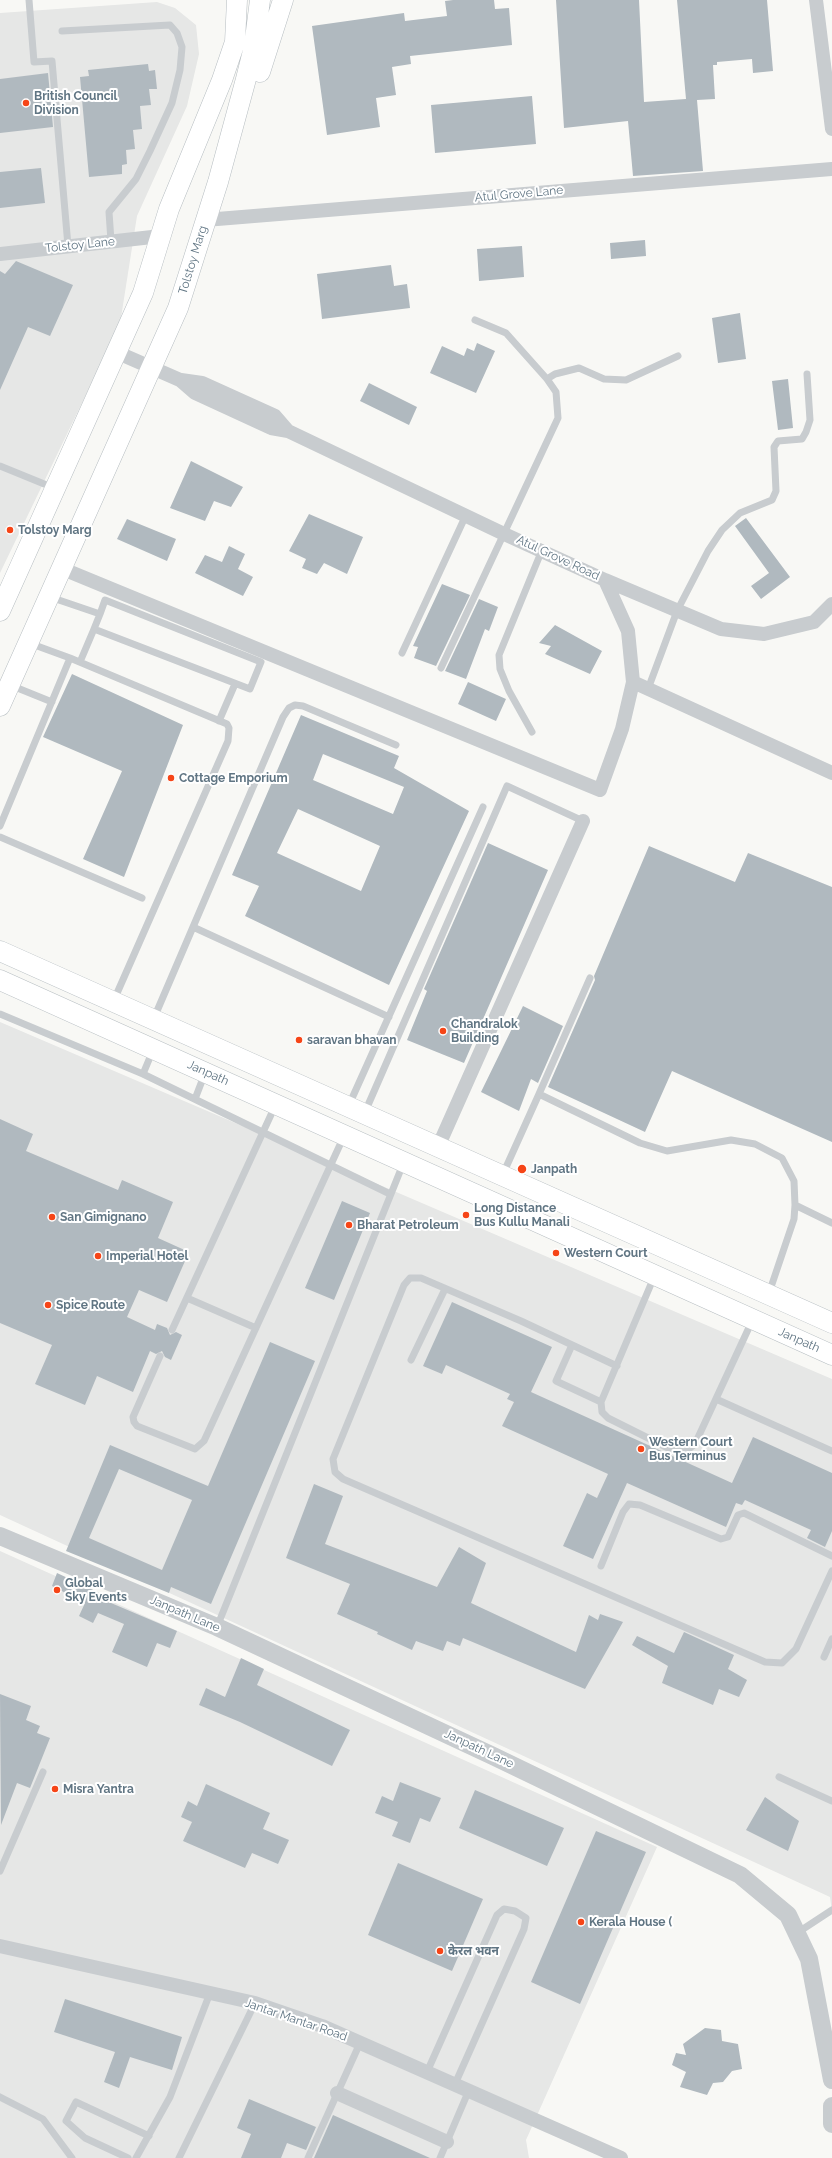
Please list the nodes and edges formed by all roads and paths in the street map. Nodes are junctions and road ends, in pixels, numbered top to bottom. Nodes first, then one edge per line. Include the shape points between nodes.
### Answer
1 (29, 0) edge
2 (224, 0) edge
3 (237, 0) edge
4 (260, 0) edge
5 (283, 0) edge
6 (816, 0) edge
7 (236, 22) junction
8 (62, 31) dead end
9 (832, 129) edge
10 (832, 169) edge
11 (218, 182) junction
12 (205, 220) junction
13 (161, 236) junction
14 (111, 241) junction
15 (68, 246) junction
16 (0, 254) edge
17 (475, 320) dead end
18 (116, 352) junction
19 (678, 356) dead end
20 (152, 366) junction
21 (807, 374) dead end
22 (547, 379) junction
23 (0, 466) edge
24 (55, 489) junction
25 (466, 514) junction
26 (502, 533) junction
27 (542, 550) junction
28 (63, 569) junction
29 (605, 580) junction
30 (50, 597) junction
31 (832, 604) edge
32 (0, 611) edge
33 (677, 611) junction
34 (100, 614) junction
35 (94, 629) junction
36 (29, 643) junction
37 (402, 653) dead end
38 (70, 658) junction
39 (80, 662) junction
40 (441, 668) dead end
41 (633, 682) junction
42 (235, 684) junction
43 (10, 685) junction
44 (648, 689) junction
45 (52, 702) junction
46 (0, 706) edge
47 (219, 721) junction
48 (532, 732) dead end
49 (396, 745) dead end
50 (832, 773) edge
51 (483, 807) dead end
52 (583, 821) joint
53 (0, 826) edge
54 (0, 837) edge
55 (142, 898) dead end
56 (193, 927) junction
57 (0, 952) edge
58 (590, 978) dead end
59 (0, 980) edge
60 (113, 1002) junction
61 (0, 1014) edge
62 (389, 1017) junction
63 (153, 1020) junction
64 (154, 1049) junction
65 (206, 1072) junction
66 (142, 1074) junction
67 (539, 1094) junction
68 (194, 1099) junction
69 (276, 1104) junction
70 (356, 1111) junction
71 (263, 1132) junction
72 (344, 1135) junction
73 (438, 1147) junction
74 (404, 1162) junction
75 (331, 1165) junction
76 (502, 1176) junction
77 (390, 1194) junction
78 (795, 1205) junction
79 (832, 1223) edge
80 (655, 1275) junction
81 (446, 1289) junction
82 (768, 1295) junction
83 (187, 1298) junction
84 (753, 1319) junction
85 (832, 1323) edge
86 (256, 1328) junction
87 (172, 1330) dead end
88 (572, 1345) junction
89 (832, 1355) edge
90 (160, 1356) dead end
91 (412, 1360) dead end
92 (616, 1366) junction
93 (716, 1400) junction
94 (601, 1402) junction
95 (832, 1451) edge
96 (0, 1536) edge
97 (832, 1556) edge
98 (601, 1566) dead end
99 (832, 1571) edge
100 (217, 1627) junction
101 (832, 1638) edge
102 (824, 1657) dead end
103 (43, 1772) dead end
104 (779, 1777) dead end
105 (832, 1801) edge
106 (0, 1871) edge
107 (832, 1910) edge
108 (796, 1934) junction
109 (0, 1946) edge
110 (210, 1992) junction
111 (255, 2003) junction
112 (360, 2043) junction
113 (427, 2072) junction
114 (832, 2080) edge
115 (455, 2084) junction
116 (468, 2090) junction
117 (337, 2093) junction
118 (0, 2097) edge
119 (832, 2106) edge
120 (832, 2124) edge
121 (149, 2136) junction
122 (447, 2142) junction
123 (72, 2158) edge
124 (128, 2158) edge
125 (136, 2158) edge
126 (179, 2158) edge
127 (308, 2158) edge
128 (440, 2158) edge
129 (621, 2158) edge

1 - 15 lane via 34,62 52,61
2 - 7 main road
3 - 7 main road
4 - 11 main road, Tolstoy Marg via 254,47
5 - 11 main road via 241,133
6 - 9 street
7 - 13 main road via 234,42 222,80 169,209
8 - 14 lane via 170,25 177,33 182,47 180,70 172,103 136,179 109,212
10 - 12 street, Atul Grove Lane
11 - 12 main road, Tolstoy Marg
12 - 20 main road, Tolstoy Marg via 178,308
13 - 14 street, Tolstoy Lane
13 - 18 main road via 143,293
14 - 15 street, Tolstoy Lane
15 - 16 street, Tolstoy Lane
17 - 22 lane via 506,333
18 - 20 street, Atul Grove Road
18 - 24 main road
19 - 22 lane via 626,380 604,380 579,368 560,372
20 - 25 street, Atul Grove Road via 180,380 195,393 271,428 288,431
20 - 28 main road, Tolstoy Marg
21 - 33 lane via 810,420 802,439 778,441 774,447 776,491 772,500 740,513 722,530 708,551
22 - 26 lane via 556,392 558,418
23 - 24 lane
24 - 32 main road
25 - 26 street, Atul Grove Road
25 - 37 lane
26 - 27 street, Atul Grove Road
26 - 40 lane
27 - 29 street, Atul Grove Road
27 - 48 lane via 499,656 500,669 509,691
28 - 30 main road, Tolstoy Marg
28 - 41 street via 600,790 622,729
29 - 33 street, Atul Grove Road
29 - 41 street via 628,631
30 - 34 lane
30 - 36 main road, Tolstoy Marg
31 - 33 street, Atul Grove Road via 814,622 764,634 721,629
33 - 44 lane
34 - 35 lane
34 - 42 lane via 105,600 261,662 250,690
35 - 39 lane
35 - 42 lane
36 - 38 lane
36 - 43 main road, Tolstoy Marg
38 - 39 lane
38 - 45 lane
39 - 47 lane
41 - 44 street
42 - 47 lane
43 - 45 lane
43 - 46 main road, Tolstoy Marg
44 - 50 street
45 - 53 lane
47 - 60 lane via 229,728 228,740
49 - 56 lane via 303,706 295,705 289,708
51 - 62 lane
52 - 70 lane via 507,786
52 - 73 street
54 - 55 lane
56 - 62 lane
56 - 63 lane
57 - 60 main road
58 - 67 lane
59 - 64 main road, Janpath
60 - 63 main road
61 - 66 lane
62 - 70 lane
63 - 70 main road
64 - 65 main road, Janpath
64 - 66 lane
65 - 68 lane
65 - 69 main road, Janpath
66 - 68 lane
67 - 76 lane
67 - 78 lane via 640,1143 667,1151 731,1140 755,1144 782,1158 794,1181
68 - 71 lane
69 - 71 lane
69 - 72 main road, Janpath
70 - 73 main road
71 - 75 lane
71 - 83 lane
72 - 74 main road, Janpath
72 - 75 lane
73 - 76 main road
74 - 77 lane
74 - 80 main road, Janpath
75 - 77 lane
75 - 86 lane
76 - 82 main road
77 - 100 lane
78 - 79 lane
78 - 82 lane via 794,1219
80 - 84 main road, Janpath
80 - 92 lane
81 - 88 lane
81 - 91 lane
81 - 99 lane via 420,1278 410,1278 404,1285 333,1459 335,1472 343,1479 765,1662 782,1663 796,1649
82 - 85 main road
83 - 86 lane
83 - 87 lane
84 - 89 main road, Janpath
84 - 93 lane
86 - 90 lane via 204,1440 195,1449 144,1429 134,1422 132,1417
88 - 92 lane
88 - 94 lane via 556,1381
92 - 94 lane
93 - 94 lane via 695,1444 685,1452 672,1450 608,1418 602,1412
93 - 95 lane
96 - 100 street, Janpath Lane
97 - 98 lane via 744,1513 738,1516 728,1537 720,1538 640,1505 629,1504
100 - 108 street, Janpath Lane via 740,1875 788,1915
101 - 102 lane
103 - 106 lane
104 - 105 lane
107 - 108 lane
108 - 114 street, Janpath Lane via 810,1959
109 - 110 street, Jantar Mantar Road
110 - 111 street, Jantar Mantar Road
110 - 121 lane via 170,2097
111 - 112 street, Jantar Mantar Road via 322,2026
111 - 126 lane
112 - 113 street, Jantar Mantar Road
112 - 117 lane
113 - 115 street, Jantar Mantar Road
113 - 115 lane via 496,1915 504,1909 515,1911 526,1918 524,1929
115 - 116 street, Jantar Mantar Road
116 - 122 lane
116 - 129 street, Jantar Mantar Road
117 - 122 street
117 - 127 lane
118 - 123 lane via 43,2119
119 - 120 street
121 - 124 lane via 76,2102 66,2121 85,2138
121 - 125 lane
122 - 128 lane

